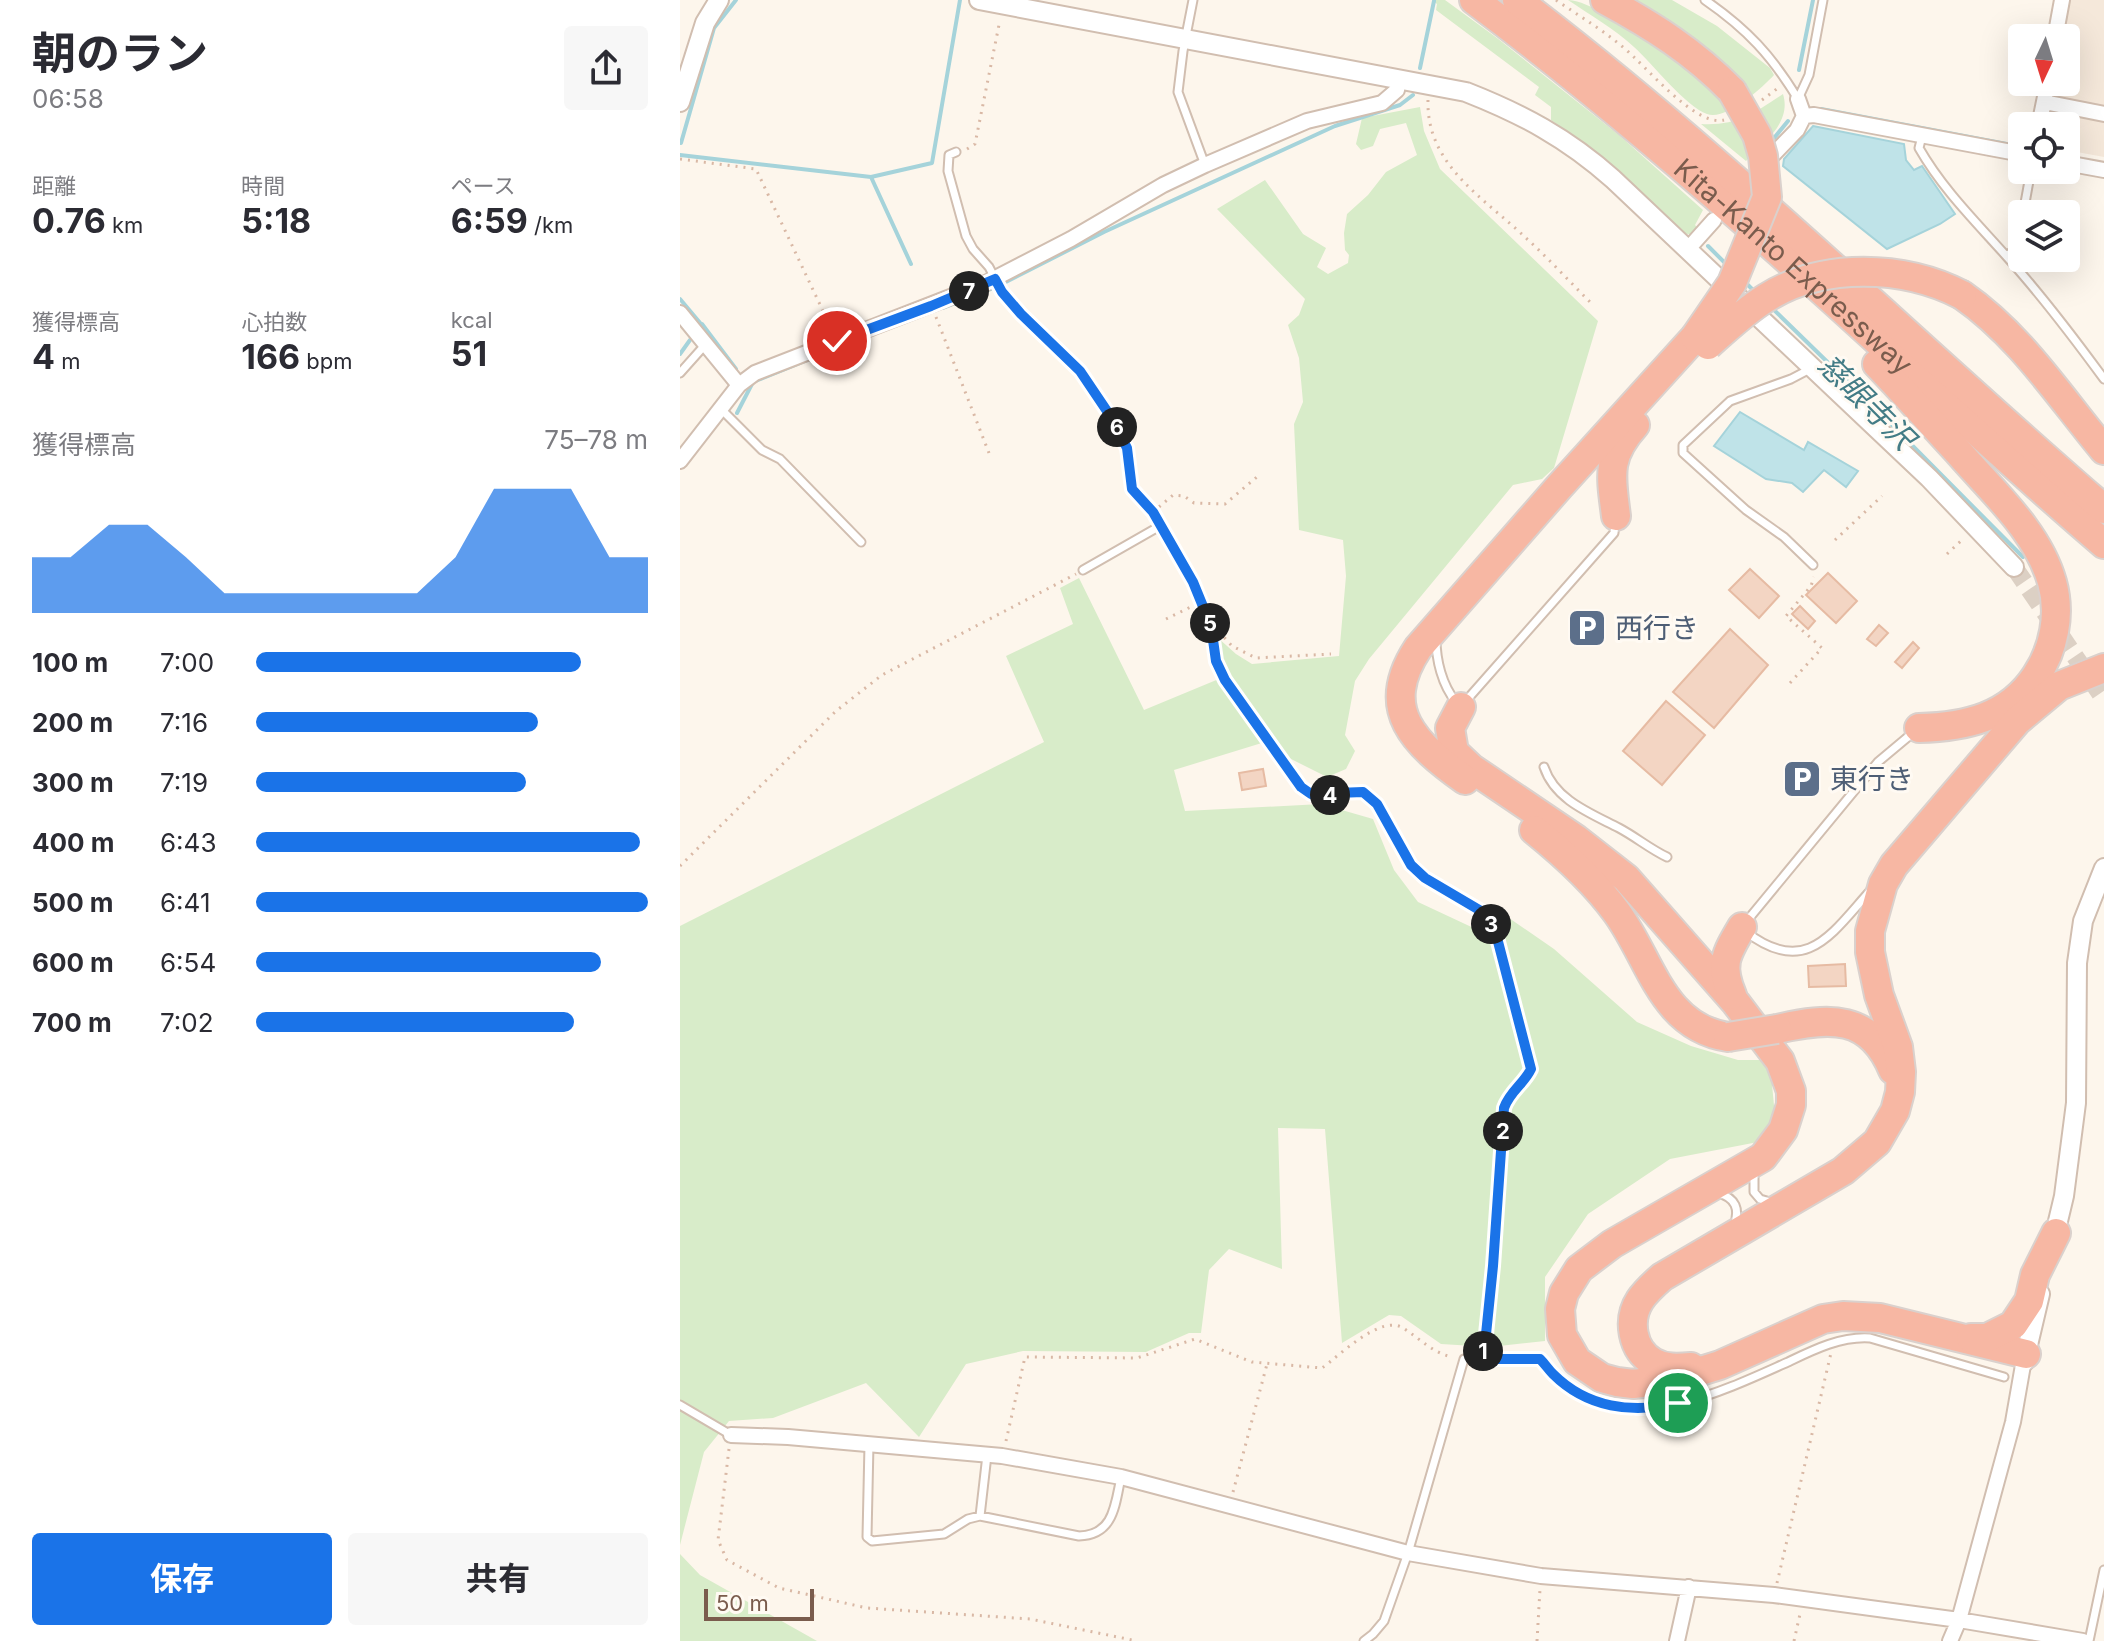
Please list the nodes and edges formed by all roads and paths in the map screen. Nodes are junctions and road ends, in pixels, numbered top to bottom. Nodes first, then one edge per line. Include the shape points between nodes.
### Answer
1 (719, 0) edge
2 (979, 0) edge
3 (1193, 0) edge
4 (1474, 0) edge
5 (1517, 0) edge
6 (1556, 0) edge
7 (1605, 0) edge
8 (1705, 0) edge
9 (1823, 0) edge
10 (2062, 0) edge
11 (1003, 5) junction
12 (2058, 24) edge
13 (1185, 39) junction
14 (1399, 78) junction
15 (1788, 83) junction
16 (1430, 85) junction
17 (2045, 96) edge
18 (1798, 99) junction
19 (680, 102) edge
20 (2044, 102) junction
21 (1739, 105) junction
22 (2042, 112) edge
23 (2104, 114) edge
24 (1804, 116) junction
25 (1922, 136) junction
26 (2008, 151) edge
27 (956, 152) joint
28 (680, 159) edge
29 (1205, 165) junction
30 (2080, 166) edge
31 (2104, 170) edge
32 (1756, 171) dead end
33 (1727, 219) junction
34 (1688, 249) junction
35 (2007, 256) joint
36 (995, 279) junction
37 (1592, 304) dead end
38 (931, 306) junction
39 (680, 313) edge
40 (837, 341) junction
41 (1702, 341) junction
42 (706, 344) junction
43 (1813, 367) junction
44 (680, 373) edge
45 (2104, 379) edge
46 (739, 385) junction
47 (722, 410) junction
48 (2104, 450) edge
49 (989, 453) dead end
50 (680, 461) edge
51 (1258, 476) dead end
52 (1882, 496) dead end
53 (2104, 509) edge
54 (1153, 512) junction
55 (1616, 516) joint
56 (1160, 526) junction
57 (1966, 535) dead end
58 (1835, 540) dead end
59 (861, 542) dead end
60 (2104, 544) edge
61 (1947, 554) dead end
62 (1813, 565) joint
63 (2014, 567) tunnel mouth
64 (1083, 570) joint
65 (1193, 582) joint
66 (1201, 602) junction
67 (1166, 619) dead end
68 (1208, 620) junction
69 (1439, 625) junction
70 (1331, 654) dead end
71 (2104, 668) edge
72 (1790, 683) dead end
73 (1461, 707) junction
74 (1919, 728) joint
75 (1287, 765) joint
76 (1544, 767) dead end
77 (1667, 857) dead end
78 (1894, 865) junction
79 (680, 866) edge
80 (2104, 870) edge
81 (1742, 927) junction
82 (1736, 1003) junction
83 (1895, 1111) junction
84 (1763, 1157) junction
85 (1700, 1193) junction
86 (1788, 1202) junction
87 (2056, 1233) junction
88 (1724, 1240) junction
89 (1958, 1338) junction
90 (1833, 1344) junction
91 (1464, 1359) junction
92 (1481, 1359) junction
93 (2025, 1360) junction
94 (1267, 1364) junction
95 (1720, 1365) junction
96 (2004, 1377) dead end
97 (680, 1405) edge
98 (731, 1435) junction
99 (869, 1444) junction
100 (995, 1456) junction
101 (1121, 1477) junction
102 (1229, 1507) junction
103 (980, 1516) junction
104 (1408, 1553) junction
105 (2104, 1570) edge
106 (1541, 1576) junction
107 (1689, 1587) junction
108 (1774, 1595) junction
109 (1804, 1599) junction
110 (1959, 1620) junction
111 (1137, 1641) edge
112 (1364, 1641) edge
113 (1537, 1641) edge
114 (1677, 1641) edge
115 (1794, 1641) edge
116 (1950, 1641) edge
117 (2086, 1641) edge

1 - 19 street via 705,23
2 - 11 street
3 - 13 lane
4 - 33 highway, Kita-Kanto Expressway via 1595,94
5 - 53 highway, Kita-Kanto Expressway via 1728,173
6 - 21 path via 1623,47 1707,119 1717,121
7 - 21 highway via 1684,46
8 - 15 lane via 1753,38
9 - 18 lane via 1809,75
10 - 12 street
11 - 13 street
11 - 27 path via 975,144
13 - 14 street
13 - 29 lane via 1178,92
14 - 16 street
14 - 29 street via 1397,90 1382,103 1307,121
15 - 18 lane
15 - 21 path
16 - 34 street via 1466,92 1557,136 1590,158
16 - 37 path via 1430,125 1449,166
17 - 20 street
18 - 24 street
20 - 22 street
20 - 23 street
21 - 41 highway, bridge via 1757,135 1767,197
24 - 25 street
24 - 32 street
25 - 26 street
25 - 35 lane via 1919,148 1927,162
27 - 36 lane via 949,155 948,171 966,236
28 - 40 path via 756,169
29 - 36 street
30 - 31 street
33 - 34 street
33 - 60 highway, Kita-Kanto Expressway
33 - 74 highway via 1902,390 2030,538 2052,581 2054,637 2026,691 1984,719
34 - 43 street
35 - 45 lane
36 - 38 street
36 - 54 lane via 1021,314 1080,371 1127,448 1132,489
38 - 40 street
38 - 49 path
39 - 42 street
40 - 46 street via 755,373
41 - 48 highway, bridge via 1769,296 1819,278 1852,273 1925,279 1962,295 2010,334
41 - 55 highway via 1617,447 1611,478
41 - 69 highway via 1559,487
42 - 44 lane
42 - 46 street
43 - 62 lane via 1730,401 1683,445 1683,453
43 - 63 street
46 - 47 street
47 - 50 street
47 - 59 lane via 762,450 780,459
51 - 54 path via 1225,504 1194,503 1173,495
52 - 58 path
54 - 56 lane
55 - 73 lane via 1614,533
56 - 64 lane
56 - 65 lane
57 - 61 path
62 - 72 path via 1811,586 1786,616 1822,648
64 - 79 path via 882,675 836,711
65 - 66 path
66 - 67 path
66 - 68 path
68 - 70 path via 1232,646 1256,658
68 - 75 path via 1225,680
69 - 73 lane via 1437,658 1449,694
69 - 83 highway, bridge via 1418,648 1403,678 1401,708 1415,737 1583,872 1618,913 1671,1006 1696,1028 1728,1037 1818,1021 1852,1025 1887,1055 1894,1072
71 - 78 highway via 2059,686 2017,721
73 - 82 highway via 1450,728 1454,752 1626,878
74 - 81 lane via 1878,762
75 - 92 lane via 1311,794 1363,792 1377,804 1411,865 1481,911 1495,930 1531,1069 1504,1108
76 - 77 lane via 1549,782 1564,796
78 - 81 lane via 1816,946 1804,951 1774,948
78 - 83 highway via 1877,902 1870,952 1901,1060
80 - 87 street via 2083,921 2077,963 2076,1103
81 - 82 highway via 1724,965
82 - 84 highway via 1780,1061 1791,1091 1783,1130
83 - 86 highway via 1862,1157
84 - 85 highway
84 - 86 lane via 1754,1175 1754,1192 1768,1202
85 - 88 lane via 1725,1195 1737,1207 1734,1226
85 - 95 highway via 1579,1269 1564,1293 1560,1323 1577,1361 1617,1382 1675,1379
86 - 88 highway
87 - 89 highway via 2035,1275 2029,1301 2013,1325 1987,1338
87 - 93 street
88 - 95 highway via 1650,1287 1633,1323 1638,1346 1652,1362 1675,1368
89 - 93 highway
89 - 95 highway via 1880,1318 1843,1316 1823,1319
90 - 92 lane via 1736,1385 1654,1409 1589,1400 1540,1359
90 - 96 lane via 1870,1338
90 - 108 path
91 - 92 lane
91 - 94 path via 1445,1355 1400,1325 1388,1325 1360,1338 1322,1368
91 - 104 lane
93 - 110 street
94 - 100 path via 1195,1339 1137,1358 1025,1357
94 - 102 path
97 - 98 lane
98 - 99 street
98 - 111 path via 718,1540 727,1560 779,1588 867,1608 1030,1619
99 - 100 street
99 - 103 lane via 867,1537 872,1541 944,1534
100 - 101 street
100 - 103 lane
101 - 102 street
101 - 103 lane via 1107,1527 1090,1536
102 - 104 street
104 - 106 street
104 - 112 lane via 1384,1621
105 - 117 lane
106 - 107 street
106 - 113 path
107 - 108 street
107 - 114 street
108 - 109 street
109 - 110 street
109 - 115 path
110 - 116 street
110 - 117 street

